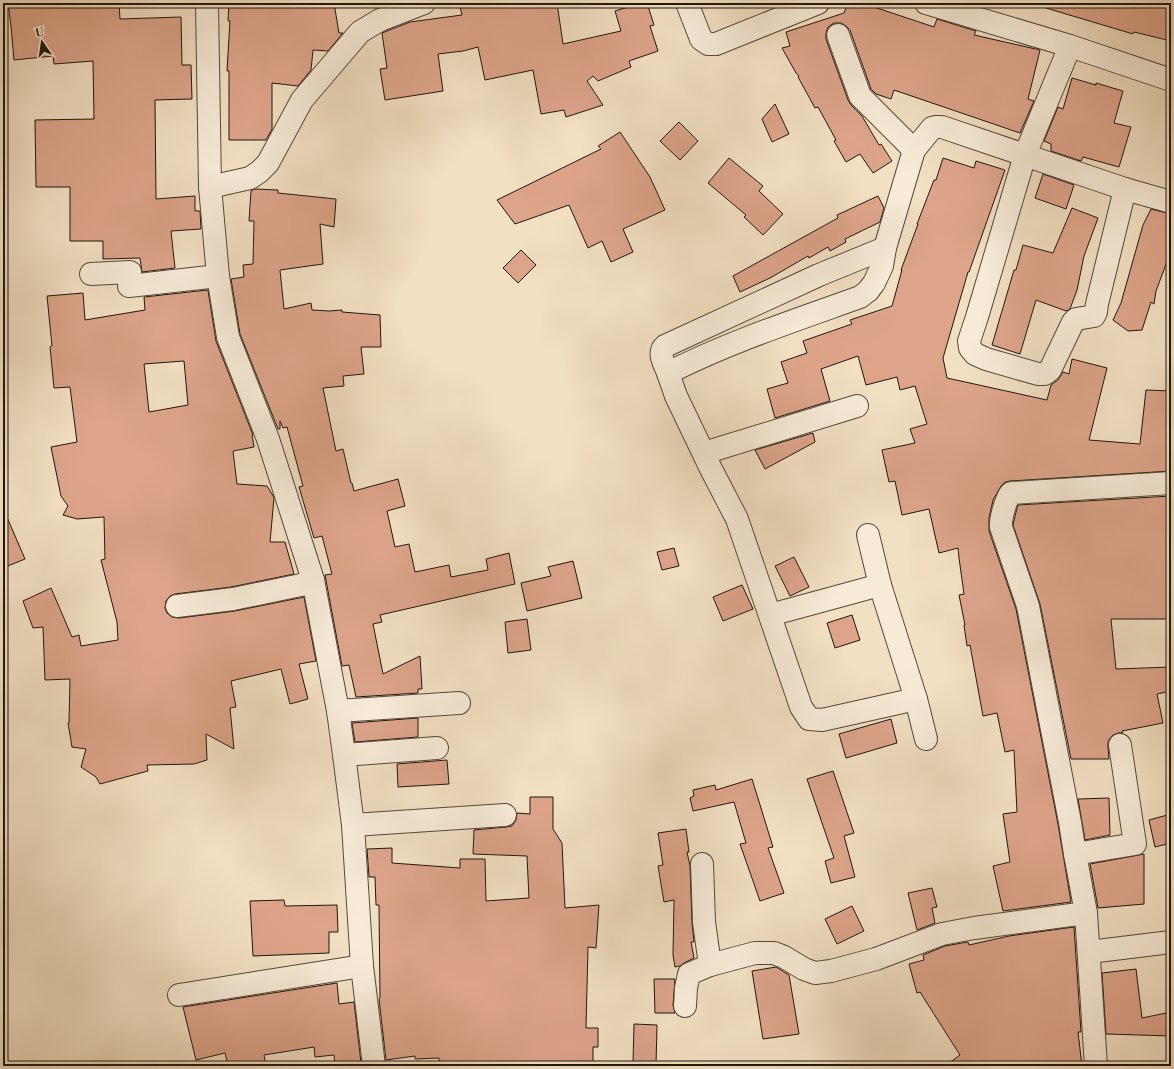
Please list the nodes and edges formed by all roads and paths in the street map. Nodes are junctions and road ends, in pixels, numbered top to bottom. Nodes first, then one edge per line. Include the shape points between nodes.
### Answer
1 (207, 3) edge
2 (424, 3) edge
3 (687, 3) edge
4 (818, 3) edge
5 (926, 3) edge
6 (838, 36) dead end
7 (1070, 46) junction
8 (1171, 80) edge
9 (914, 150) junction
10 (1025, 155) junction
11 (210, 188) junction
12 (1125, 189) junction
13 (1171, 202) edge
14 (885, 248) junction
15 (91, 274) dead end
16 (218, 276) junction
17 (668, 373) junction
18 (857, 406) dead end
19 (704, 453) junction
20 (1171, 483) edge
21 (868, 535) dead end
22 (313, 580) junction
23 (880, 585) junction
24 (177, 606) dead end
25 (770, 615) junction
26 (916, 699) junction
27 (459, 703) dead end
28 (338, 711) junction
29 (926, 739) dead end
30 (1120, 745) dead end
31 (437, 748) dead end
32 (344, 755) junction
33 (505, 815) dead end
34 (353, 825) junction
35 (1075, 854) junction
36 (702, 864) dead end
37 (1086, 913) junction
38 (1171, 942) edge
39 (1089, 952) junction
40 (710, 964) junction
41 (362, 966) junction
42 (179, 995) dead end
43 (685, 1006) dead end
44 (374, 1066) edge
45 (1096, 1066) edge

1 - 11 street
2 - 11 street via 380,20 360,32 302,100 268,163 259,172 250,178
3 - 4 street via 701,39 708,44 716,44
5 - 7 street
6 - 9 street via 860,96
7 - 8 street
7 - 10 street
9 - 10 street via 932,128 942,127
9 - 14 street
10 - 12 street
10 - 12 street via 969,341 970,348 975,354 986,359 1038,374 1045,374 1050,370 1073,322 1076,319 1094,316 1096,312
11 - 16 street
12 - 13 street
14 - 17 street via 882,266 874,283 860,297 693,360
14 - 17 street via 818,275 665,346 661,352
15 - 16 street via 131,267 129,286
16 - 22 street via 228,337 268,439
17 - 19 street via 676,396
18 - 19 street
19 - 25 street via 737,519
20 - 35 street via 1011,493 1000,522 1028,606
21 - 23 street
22 - 24 street via 233,599
22 - 28 street
23 - 25 street
23 - 26 street
25 - 26 street via 802,707 809,719 822,720
26 - 29 street
27 - 28 street
28 - 32 street
30 - 35 street via 1135,844
31 - 32 street
32 - 34 street
33 - 34 street
34 - 41 street
35 - 37 street
36 - 40 street via 704,922
37 - 39 street
37 - 40 street via 942,934 876,959 815,974 774,953 755,953
38 - 39 street
39 - 45 street
40 - 43 street via 688,976
41 - 42 street
41 - 44 street

